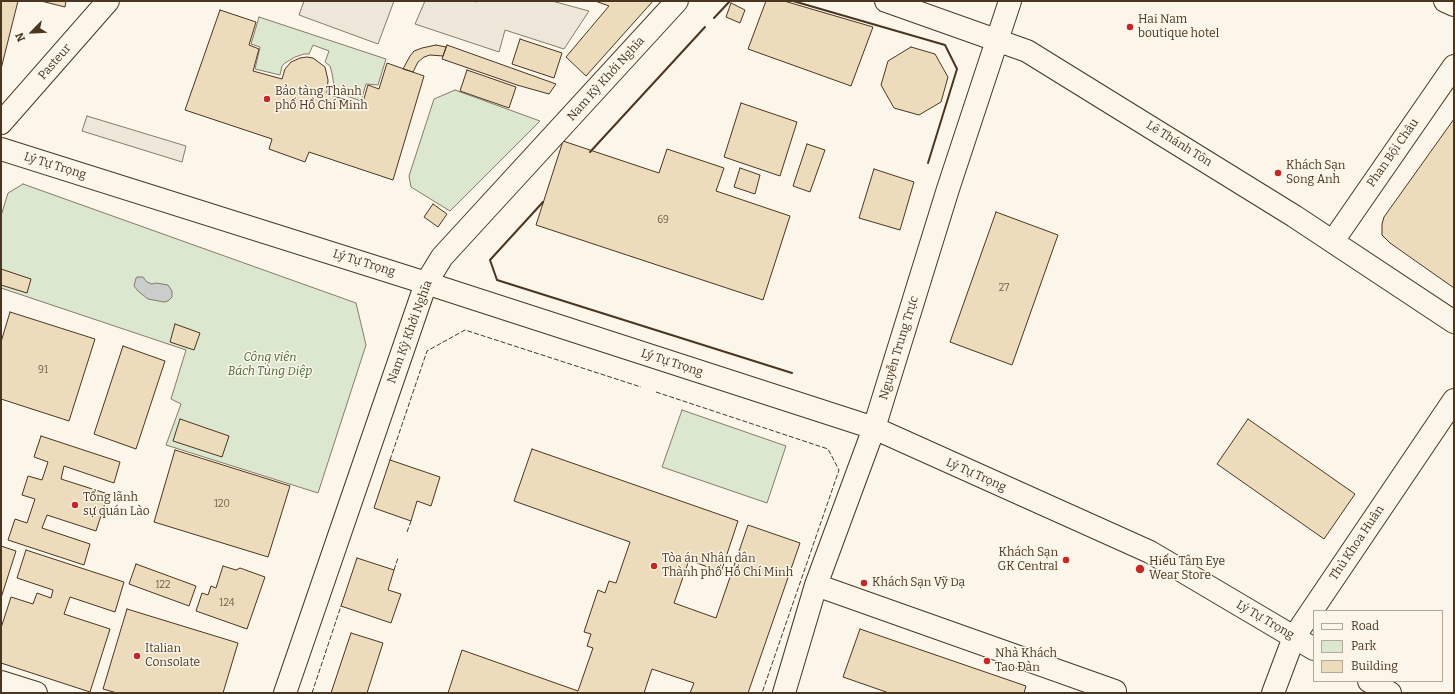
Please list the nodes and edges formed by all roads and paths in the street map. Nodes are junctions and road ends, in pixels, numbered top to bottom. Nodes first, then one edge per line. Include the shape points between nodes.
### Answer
1 (108, 1) edge
2 (677, 1) edge
3 (886, 1) edge
4 (1010, 1) edge
5 (1445, 1) edge
6 (1454, 5) edge
7 (997, 39) junction
8 (1454, 66) edge
9 (1, 122) edge
10 (1, 149) edge
11 (1333, 241) junction
12 (426, 283) junction
13 (1454, 322) edge
14 (1454, 400) edge
15 (874, 428) junction
16 (816, 585) junction
17 (1294, 637) junction
18 (1313, 648) edge
19 (1, 682) edge
20 (1371, 682) edge
21 (1115, 691) dead end
22 (36, 693) edge
23 (285, 693) edge
24 (784, 693) edge
25 (1273, 693) edge
26 (1390, 693) edge

1 - 9 street, Pasteur
2 - 12 street, Nam Kỳ Khởi Nghĩa via 442,258
3 - 7 street, Lê Thánh Tôn
4 - 7 street, Nguyễn Trung Trực
5 - 6 street
7 - 11 street, Lê Thánh Tôn via 1028,51
7 - 15 street, Nguyễn Trung Trực
8 - 11 street, Phan Bội Châu
10 - 12 street, Lý Tự Trọng
11 - 13 street, Lê Thánh Tôn
12 - 15 street, Lý Tự Trọng
12 - 23 street, Nam Kỳ Khởi Nghĩa
14 - 17 street, Thủ Khoa Huân
15 - 16 street, Nguyễn Trung Trực
15 - 17 street, Lý Tự Trọng via 1150,552
16 - 21 street
16 - 24 street, Nguyễn Trung Trực
17 - 18 street, Lý Tự Trọng
17 - 25 street, Thủ Khoa Huân
19 - 22 street
20 - 26 street

